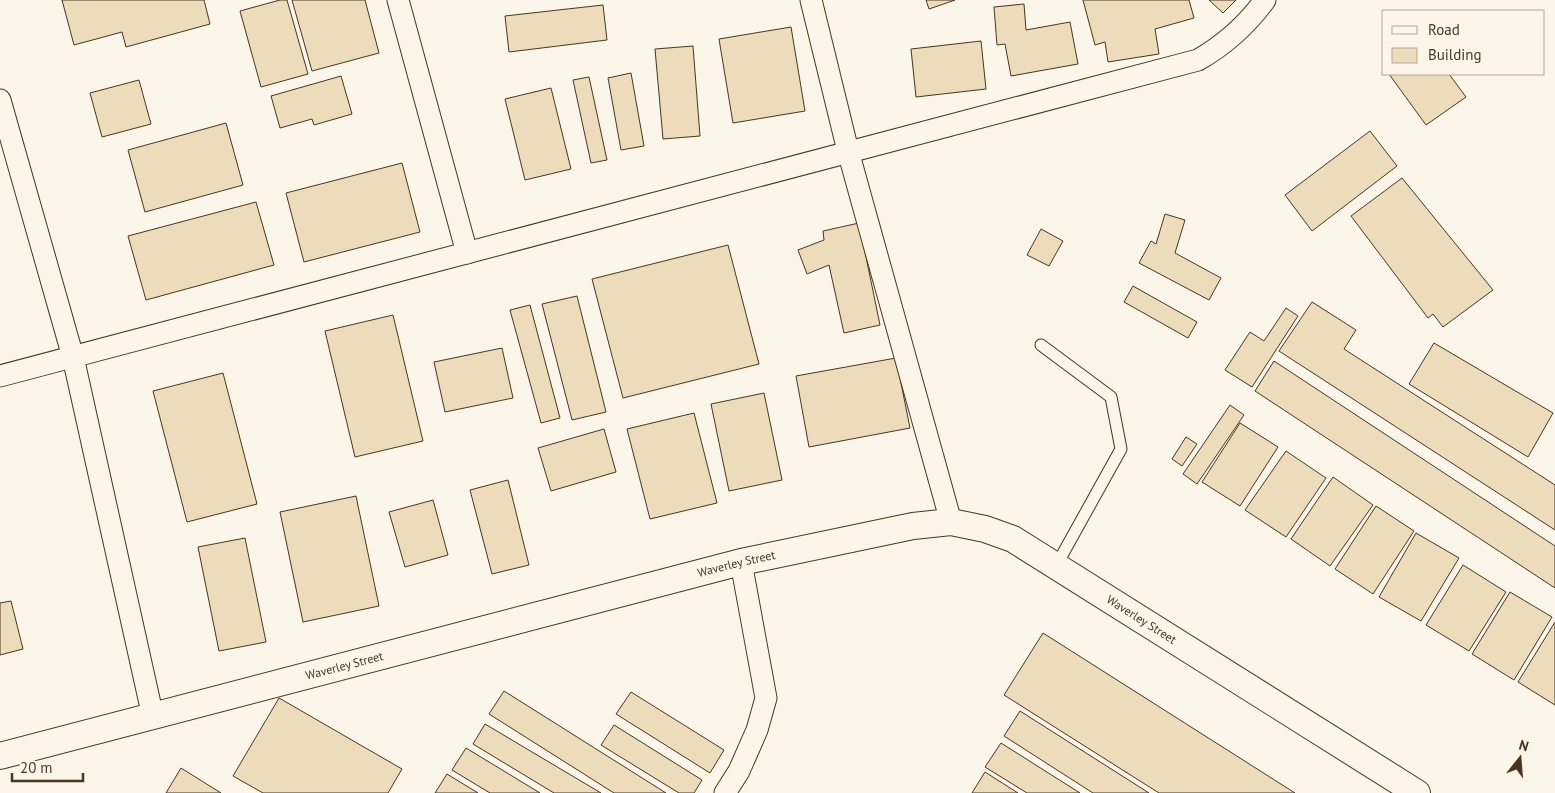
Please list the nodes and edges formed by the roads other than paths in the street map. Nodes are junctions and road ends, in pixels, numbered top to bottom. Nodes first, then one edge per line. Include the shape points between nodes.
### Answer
1 (398, 0) edge
2 (811, 0) edge
3 (1265, 0) edge
4 (0, 100) edge
5 (848, 151) junction
6 (467, 253) junction
7 (1041, 345) dead end
8 (73, 358) junction
9 (0, 376) edge
10 (951, 522) junction
11 (741, 562) junction
12 (1056, 566) junction
13 (153, 717) junction
14 (0, 756) edge
15 (725, 793) edge
16 (1417, 793) edge

1 - 6 street
2 - 5 street
3 - 5 street via 1237,34 1198,60
4 - 8 street
5 - 6 street
5 - 10 street
6 - 8 street
7 - 12 lane via 1111,397 1121,449
8 - 9 street
8 - 13 street
10 - 11 street, Waverley Street via 913,526
10 - 12 street, Waverley Street via 1013,539
11 - 13 street, Waverley Street
11 - 15 street via 766,698 757,730 739,771
12 - 16 street, Waverley Street
13 - 14 street, Waverley Street

